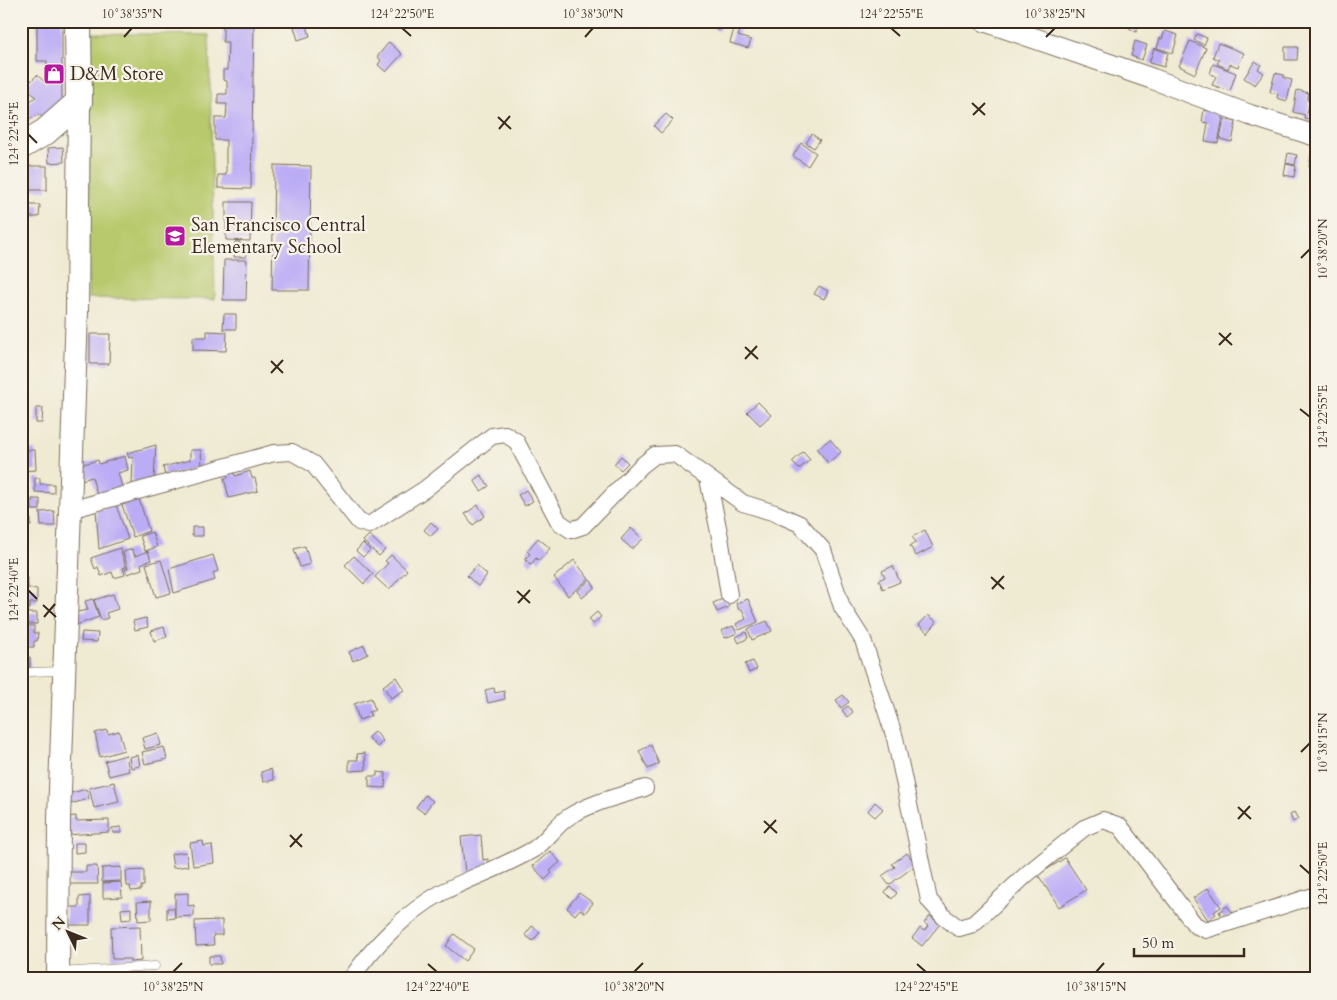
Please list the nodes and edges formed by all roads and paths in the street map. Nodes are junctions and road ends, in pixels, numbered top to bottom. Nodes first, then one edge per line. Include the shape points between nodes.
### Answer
1 (78, 21) edge
2 (984, 21) edge
3 (79, 102) junction
4 (1316, 136) edge
5 (21, 146) edge
6 (708, 479) junction
7 (70, 510) junction
8 (729, 595) dead end
9 (64, 671) junction
10 (29, 672) dead end
11 (645, 788) dead end
12 (1316, 896) edge
13 (155, 966) dead end
14 (58, 975) edge
15 (351, 979) edge

1 - 3 main road
2 - 4 street
3 - 5 main road via 45,132
3 - 7 main road via 77,312
6 - 7 street via 675,454 656,455 641,466 583,526 570,530 559,522 516,441 505,434 492,436 425,489 369,525 359,522 313,464 292,452 274,453
6 - 8 street
6 - 12 street via 743,503 800,524 823,550 842,607 863,640 895,738 929,900 959,928 973,924 1084,828 1104,820 1120,826 1195,925 1206,930
7 - 9 main road
9 - 10 lane
9 - 14 main road
11 - 15 street via 569,816 536,848 440,894 373,949
13 - 14 lane

